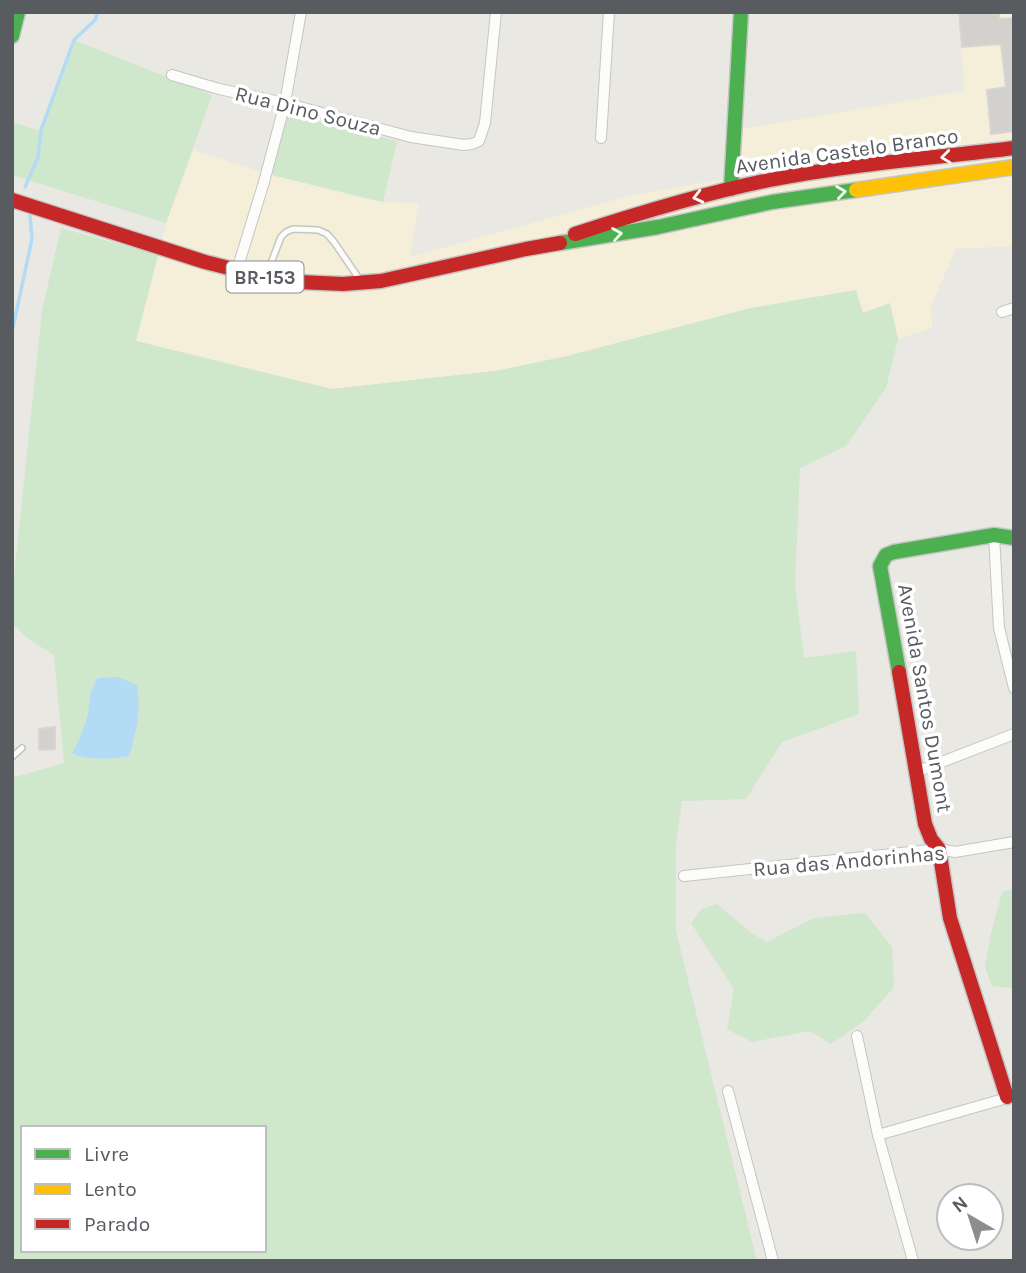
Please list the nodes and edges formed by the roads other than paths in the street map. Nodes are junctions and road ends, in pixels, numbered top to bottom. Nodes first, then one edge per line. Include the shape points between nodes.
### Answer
1 (18, 12) edge
2 (301, 12) edge
3 (496, 12) edge
4 (609, 12) edge
5 (741, 12) edge
6 (12, 36) edge
7 (172, 75) dead end
8 (285, 103) junction
9 (601, 138) dead end
10 (1014, 148) edge
11 (1014, 167) edge
12 (731, 189) junction
13 (13, 203) edge
14 (526, 249) junction
15 (237, 270) junction
16 (265, 276) junction
17 (361, 283) junction
18 (1014, 309) edge
19 (1002, 312) dead end
20 (994, 535) junction
21 (1014, 538) edge
22 (1014, 688) edge
23 (1013, 735) edge
24 (22, 748) dead end
25 (12, 757) edge
26 (916, 772) junction
27 (1014, 842) edge
28 (939, 849) junction
29 (684, 876) dead end
30 (857, 1036) dead end
31 (728, 1091) dead end
32 (1011, 1097) edge
33 (878, 1135) junction
34 (773, 1261) edge
35 (913, 1261) edge

1 - 6 main road
2 - 8 street
3 - 8 street, Rua Dino Souza via 485,123 479,141 464,145 411,136
4 - 9 street
5 - 12 main road
7 - 8 street, Rua Dino Souza
8 - 15 street
10 -> 12 main road, Avenida Castelo Branco / BR-153 via 827,171
14 -> 11 main road, Avenida Castelo Branco / BR-153 via 772,202
12 -> 14 main road, Avenida Castelo Branco / BR-153
13 - 15 main road, Avenida Castelo Branco / BR-153
14 - 17 main road, Avenida Castelo Branco / BR-153
15 - 16 main road, Avenida Castelo Branco / BR-153
16 - 17 main road, Avenida Castelo Branco / BR-153
16 - 17 lane via 285,232 318,230 334,242
18 - 19 street
20 - 21 main road
20 - 22 street via 999,628
20 - 26 main road, Avenida Santos Dumont via 894,552 886,555 880,566
23 - 26 street
24 - 25 lane
26 - 28 main road, Avenida Santos Dumont via 925,824
27 - 28 street, Rua das Andorinhas via 955,852
28 - 29 street, Rua das Andorinhas
28 - 32 main road, Avenida Santos Dumont via 950,918
30 - 33 street
31 - 34 street
32 - 33 street
33 - 35 street

